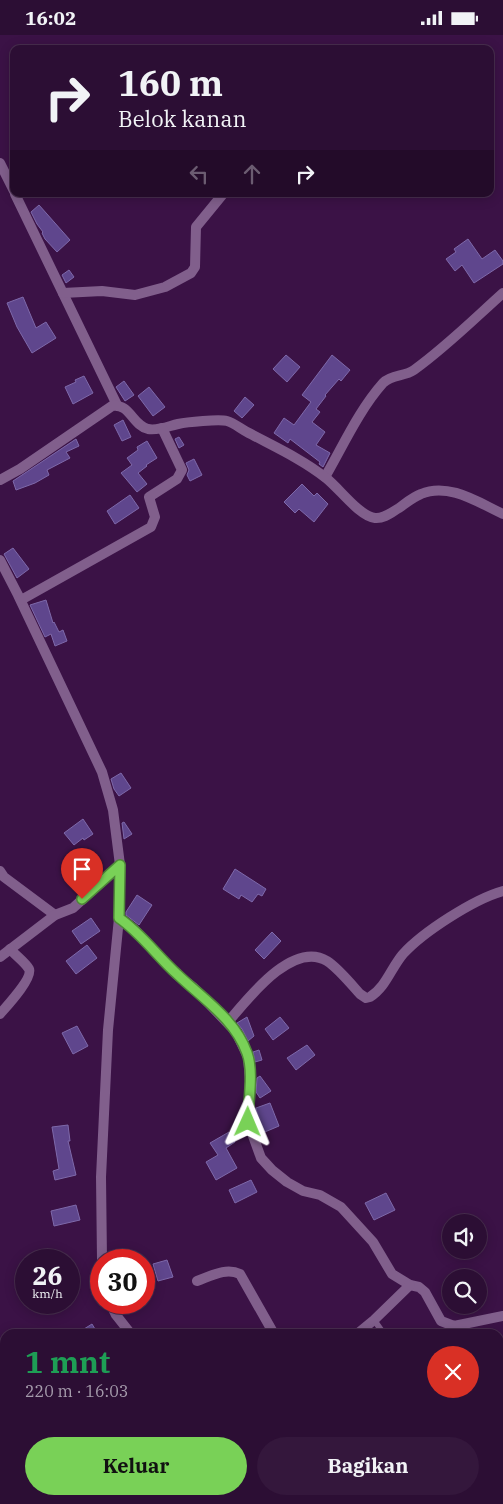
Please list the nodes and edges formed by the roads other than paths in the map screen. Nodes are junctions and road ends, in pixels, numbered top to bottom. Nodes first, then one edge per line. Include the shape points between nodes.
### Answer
1 (0, 163) edge
2 (10, 184) edge
3 (16, 197) edge
4 (221, 197) edge
5 (63, 293) junction
6 (503, 293) edge
7 (116, 405) junction
8 (162, 428) junction
9 (325, 477) junction
10 (0, 480) edge
11 (503, 514) edge
12 (0, 560) edge
13 (21, 600) junction
14 (120, 865) junction
15 (0, 871) edge
16 (503, 891) edge
17 (55, 915) junction
18 (119, 918) junction
19 (10, 949) junction
20 (0, 957) edge
21 (0, 1014) edge
22 (228, 1022) junction
23 (102, 1249) edge
24 (197, 1281) dead end
25 (410, 1285) junction
26 (116, 1314) edge
27 (503, 1316) edge
28 (374, 1320) junction
29 (127, 1329) edge
30 (271, 1329) edge
31 (362, 1329) edge
32 (380, 1329) edge
33 (468, 1329) edge

1 - 2 street
3 - 5 street
4 - 5 street via 196,227 191,273 165,287 135,295 102,291
5 - 7 street
6 - 9 street via 411,373 389,378 382,385
7 - 8 street via 125,408 138,424 148,429
7 - 10 street
8 - 9 street via 226,421
8 - 13 street via 182,470 177,479 149,497 155,517 151,527
9 - 11 street via 366,515 375,518 384,517 421,494 444,490
12 - 13 street
13 - 14 street via 102,772 113,810
14 - 17 street via 72,907
14 - 18 street
15 - 17 street
16 - 22 street via 465,907 418,941 402,955 391,974 370,997 360,994 326,961 312,957 300,959 279,969 262,983
17 - 19 street
18 - 22 street
18 - 23 street via 108,1031 101,1177
19 - 20 street
19 - 21 street via 29,969 29,974
22 - 25 street via 248,1057 248,1122 261,1158 287,1182 341,1207 373,1242 392,1274
24 - 30 street via 231,1270 240,1274
25 - 28 street
25 - 33 street via 425,1292 441,1321
26 - 29 street
27 - 33 street
28 - 31 street
28 - 32 lane

